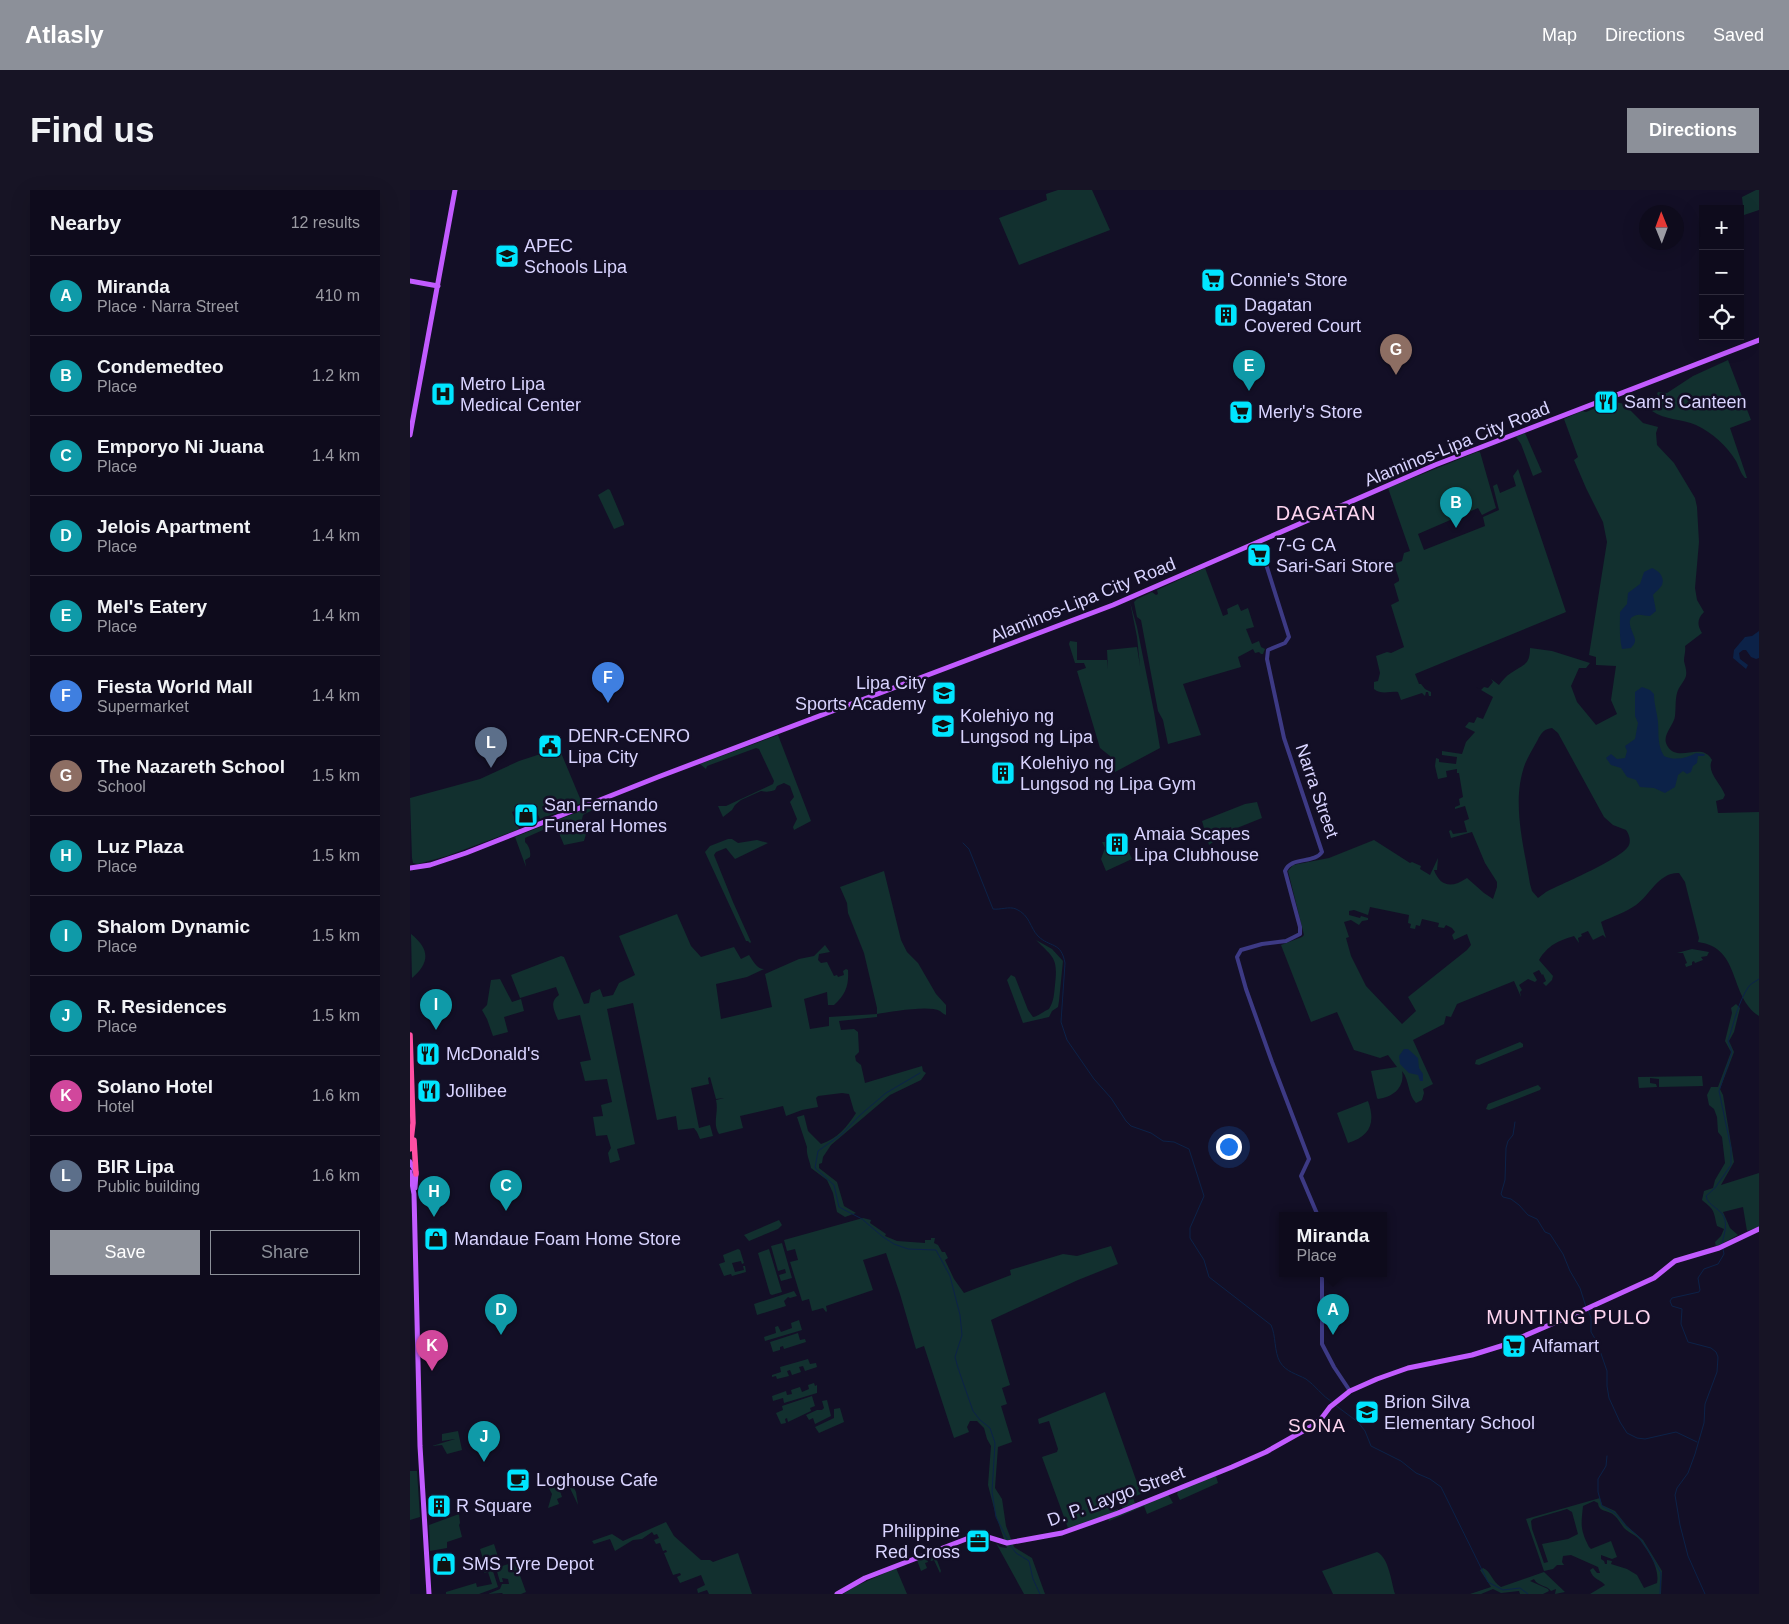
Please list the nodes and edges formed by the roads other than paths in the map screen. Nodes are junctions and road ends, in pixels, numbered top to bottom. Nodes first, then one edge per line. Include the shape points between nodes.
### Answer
1 (456, 190) edge
2 (410, 282) edge
3 (438, 287) junction
4 (1759, 340) edge
5 (410, 435) edge
6 (1259, 542) junction
7 (411, 869) edge
8 (410, 1034) edge
9 (413, 1133) junction
10 (410, 1145) edge
11 (410, 1162) edge
12 (412, 1173) edge
13 (1316, 1212) edge
14 (1759, 1229) edge
15 (1322, 1277) edge
16 (1350, 1391) junction
17 (429, 1594) edge
18 (837, 1594) edge

1 - 3 main road
2 - 3 main road
3 - 5 main road
4 - 6 main road, Alaminos-Lipa City Road via 1435,465
6 - 7 main road, Alaminos-Lipa City Road via 1113,605 466,853
6 - 13 street, Narra Street via 1289,637 1285,643 1268,650 1266,659 1284,738 1322,852 1286,868 1300,934 1286,941 1241,950 1237,957 1272,1062 1310,1159 1301,1176
8 - 9 highway
9 - 10 highway
9 - 12 highway
11 - 12 main road
12 - 17 main road via 421,1460
14 - 16 main road, D. P. Laygo Street via 1719,1248 1675,1261 1654,1278 1500,1346 1408,1368
15 - 16 street via 1322,1344
16 - 18 main road, D. P. Laygo Street via 1312,1426 1266,1452 1118,1513 1066,1532 1007,1544 981,1535 974,1536 865,1578

